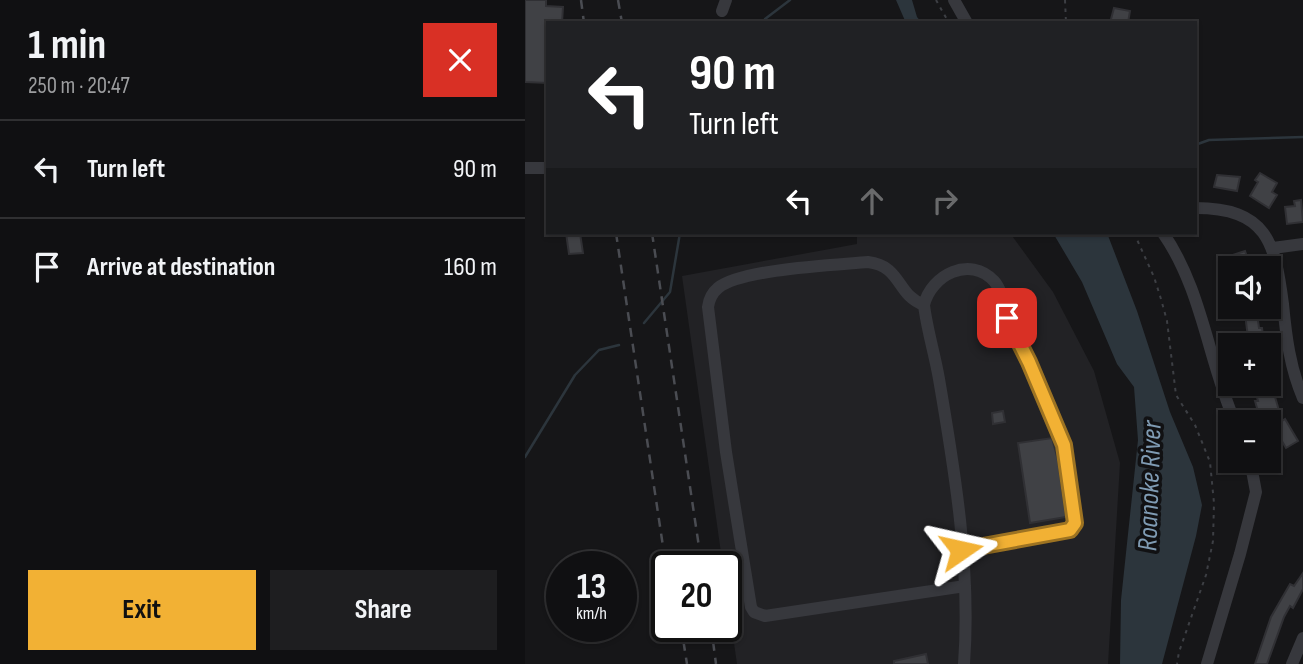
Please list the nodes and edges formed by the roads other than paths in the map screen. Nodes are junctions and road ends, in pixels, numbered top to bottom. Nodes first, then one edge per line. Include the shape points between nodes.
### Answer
1 (954, 0) edge
2 (966, 21) edge
3 (525, 168) edge
4 (546, 168) edge
5 (1197, 208) edge
6 (1164, 235) edge
7 (1303, 244) edge
8 (1273, 248) junction
9 (924, 305) junction
10 (1303, 398) edge
11 (1230, 410) edge
12 (1252, 473) edge
13 (961, 550) junction
14 (965, 586) junction
15 (1303, 638) edge
16 (964, 664) edge
17 (1206, 664) edge
18 (1292, 664) edge

1 - 2 street
3 - 4 street
5 - 8 street via 1239,214 1258,227
6 - 11 street via 1185,271
7 - 8 street
8 - 10 street via 1290,356
9 - 13 street via 946,421
9 - 13 street via 952,270 968,269 996,283 1064,445 1076,518 1070,530
9 - 14 street via 908,296 892,271 868,262 753,274 716,289 708,307 726,452 751,607 759,615
12 - 17 street via 1256,492
13 - 14 street
14 - 16 street
15 - 18 street

